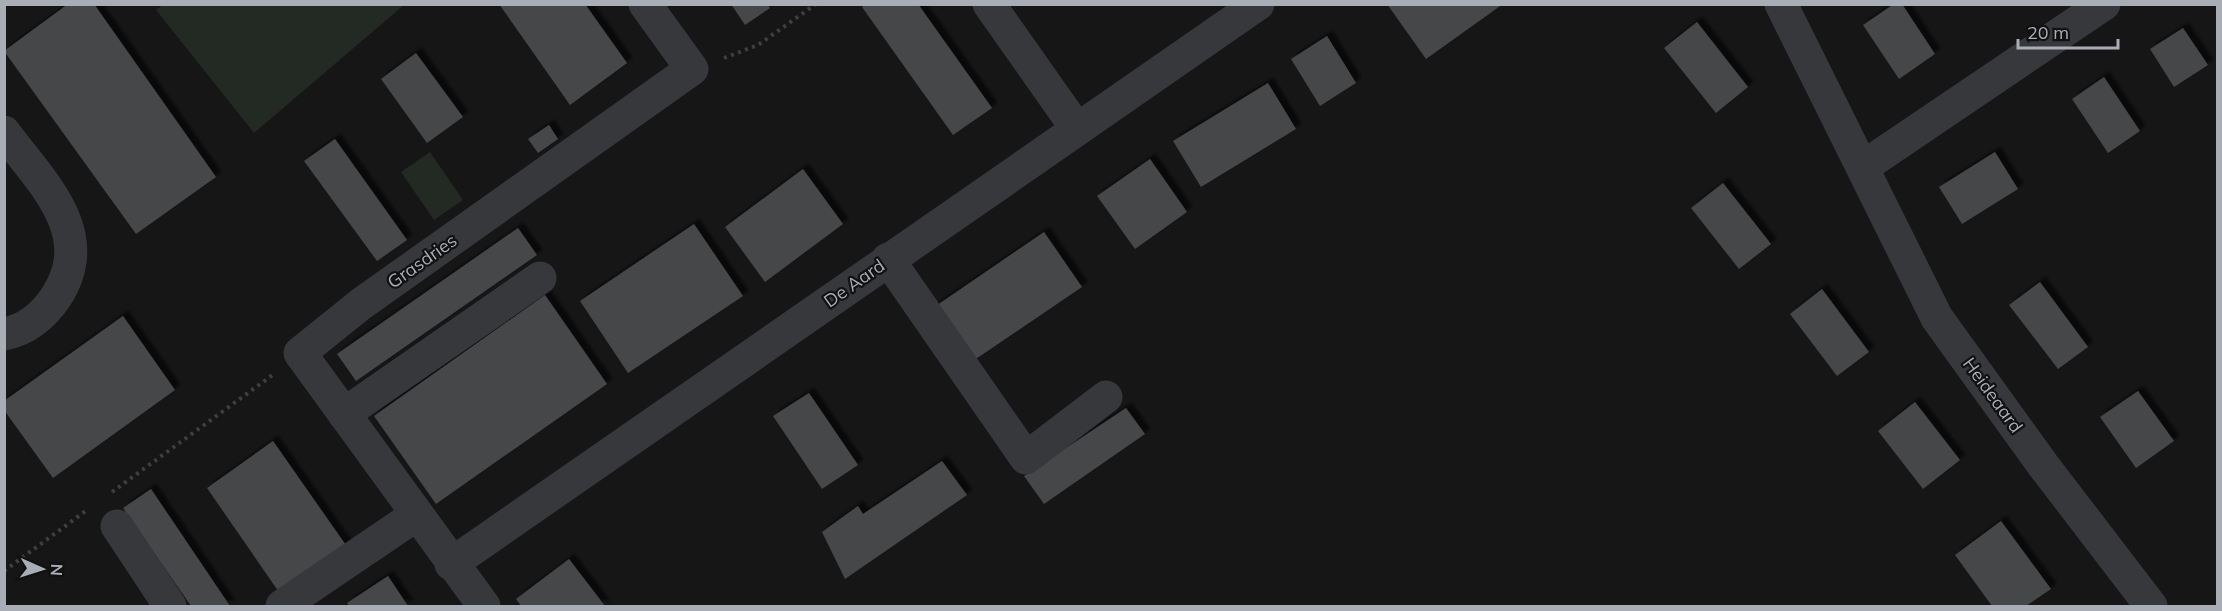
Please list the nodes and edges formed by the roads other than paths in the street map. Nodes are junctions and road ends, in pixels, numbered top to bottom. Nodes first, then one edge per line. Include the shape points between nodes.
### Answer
1 (645, 4) edge
2 (989, 4) edge
3 (1258, 4) edge
4 (1781, 4) edge
5 (2104, 4) edge
6 (1077, 129) junction
7 (4, 132) edge
8 (1863, 167) junction
9 (888, 259) junction
10 (540, 278) dead end
11 (4, 334) edge
12 (1106, 397) dead end
13 (344, 414) junction
14 (416, 515) junction
15 (104, 517) road end
16 (451, 564) junction
17 (170, 606) edge
18 (282, 606) edge
19 (484, 606) edge
20 (2151, 606) edge

1 - 13 street, Grasdries via 692,69 361,304 300,353
2 - 6 street
3 - 6 street, De Aard
4 - 8 street, Heideaard
5 - 8 street
6 - 9 street, De Aard
7 - 11 street via 64,217 73,248 65,278 49,308 26,326
8 - 20 street, Heideaard via 1937,318
9 - 12 street via 1026,458
9 - 16 street, De Aard
10 - 13 street
13 - 14 street
14 - 16 street
14 - 18 street
15 - 17 street
16 - 19 street

